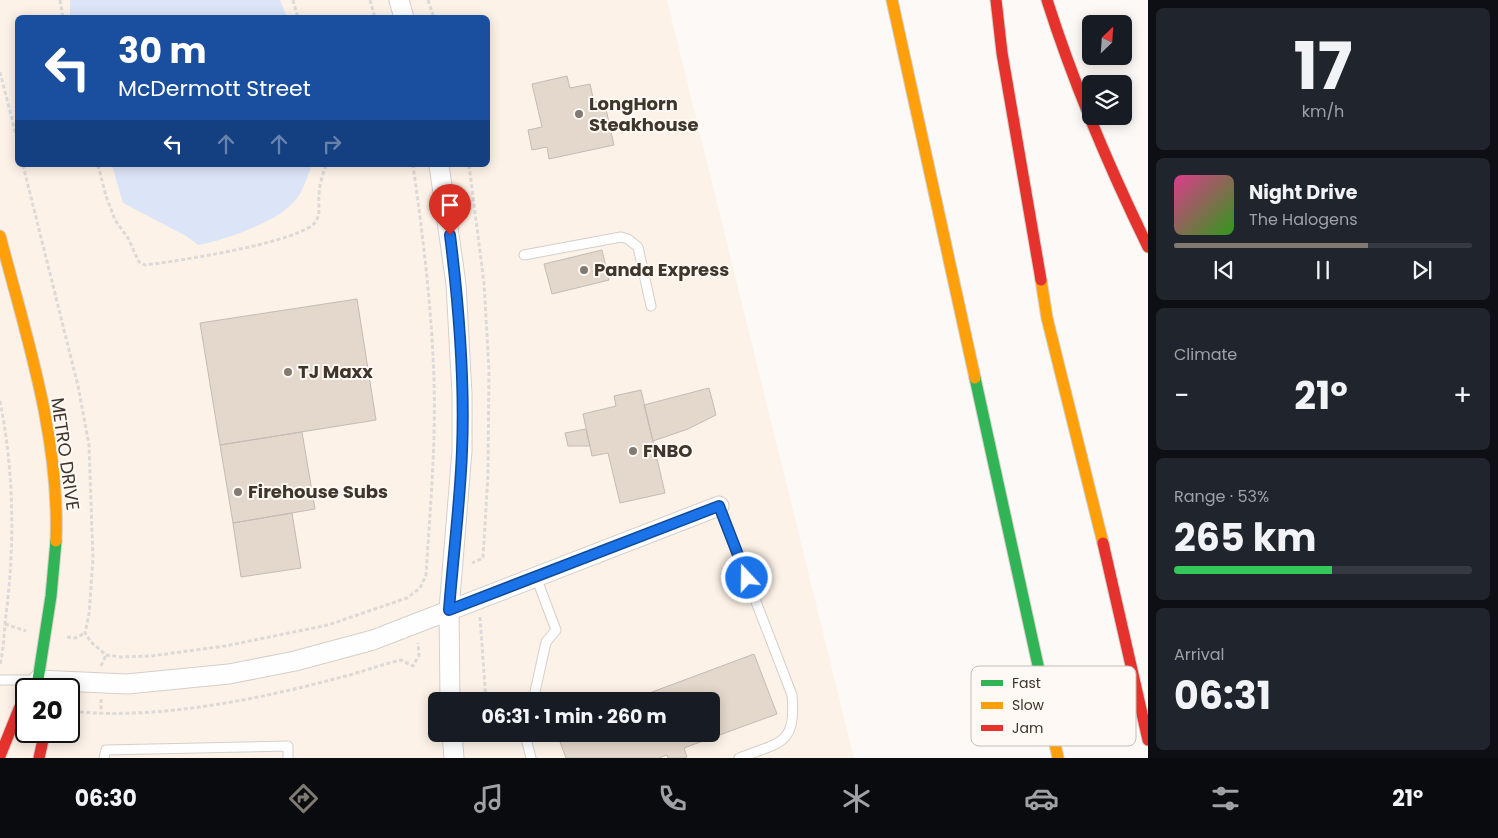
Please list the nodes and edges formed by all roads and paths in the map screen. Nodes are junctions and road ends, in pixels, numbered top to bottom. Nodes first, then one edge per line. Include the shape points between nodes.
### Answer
1 (60, 0) edge
2 (293, 0) edge
3 (370, 0) edge
4 (399, 0) edge
5 (428, 0) edge
6 (892, 0) edge
7 (996, 0) edge
8 (1046, 0) edge
9 (62, 15) edge
10 (297, 15) edge
11 (375, 15) edge
12 (403, 15) edge
13 (433, 15) edge
14 (0, 72) edge
15 (15, 131) edge
16 (23, 167) edge
17 (99, 167) edge
18 (325, 167) edge
19 (413, 167) edge
20 (439, 167) edge
21 (469, 167) edge
22 (0, 236) edge
23 (1148, 247) edge
24 (524, 254) dead end
25 (651, 306) dead end
26 (0, 401) edge
27 (719, 506) joint
28 (483, 558) dead end
29 (536, 576) junction
30 (471, 601) junction
31 (449, 610) junction
32 (0, 664) edge
33 (412, 666) dead end
34 (1037, 666) edge
35 (1131, 666) edge
36 (38, 678) edge
37 (0, 680) edge
38 (15, 682) edge
39 (80, 685) edge
40 (1136, 687) edge
41 (450, 692) edge
42 (486, 692) edge
43 (534, 692) edge
44 (80, 712) dead end
45 (15, 720) edge
46 (1148, 740) edge
47 (453, 742) edge
48 (527, 742) edge
49 (42, 743) edge
50 (0, 756) edge
51 (39, 758) edge
52 (104, 758) edge
53 (288, 758) edge
54 (454, 758) edge
55 (531, 758) edge
56 (739, 758) edge

1 - 9 path
2 - 10 path
3 - 11 path
4 - 12 street
5 - 13 path
6 - 34 main road
7 - 35 main road via 1047,318 1090,484
8 - 23 main road via 1114,177
14 - 15 path
16 - 19 path via 78,386 89,445 92,559 85,633 106,655 121,657 225,646 328,625 407,598 420,588 426,575 434,445 434,380 427,280
17 - 18 path via 115,220 139,262 145,266 281,241 309,229 320,211 318,195
20 - 31 street via 456,284 462,387 461,459
21 - 28 path via 483,265 489,370
22 - 36 main road, METRO DRIVE via 41,403 54,484 54,560
24 - 25 lane via 628,238 638,247
26 - 32 path via 7,444 12,521 9,590
27 - 29 street
27 - 56 lane via 792,695 794,718 790,733 776,743
29 - 30 street
29 - 43 lane via 556,630 546,642
30 - 31 street
30 - 42 path via 482,619
31 - 39 street via 373,640 295,661 229,674
31 - 41 street
33 - 44 path via 401,660 339,678 214,703 163,710 101,714
37 - 38 lane
40 - 46 main road
45 - 50 main road
47 - 54 street
48 - 55 lane
49 - 51 main road
52 - 53 lane via 106,750 288,746

